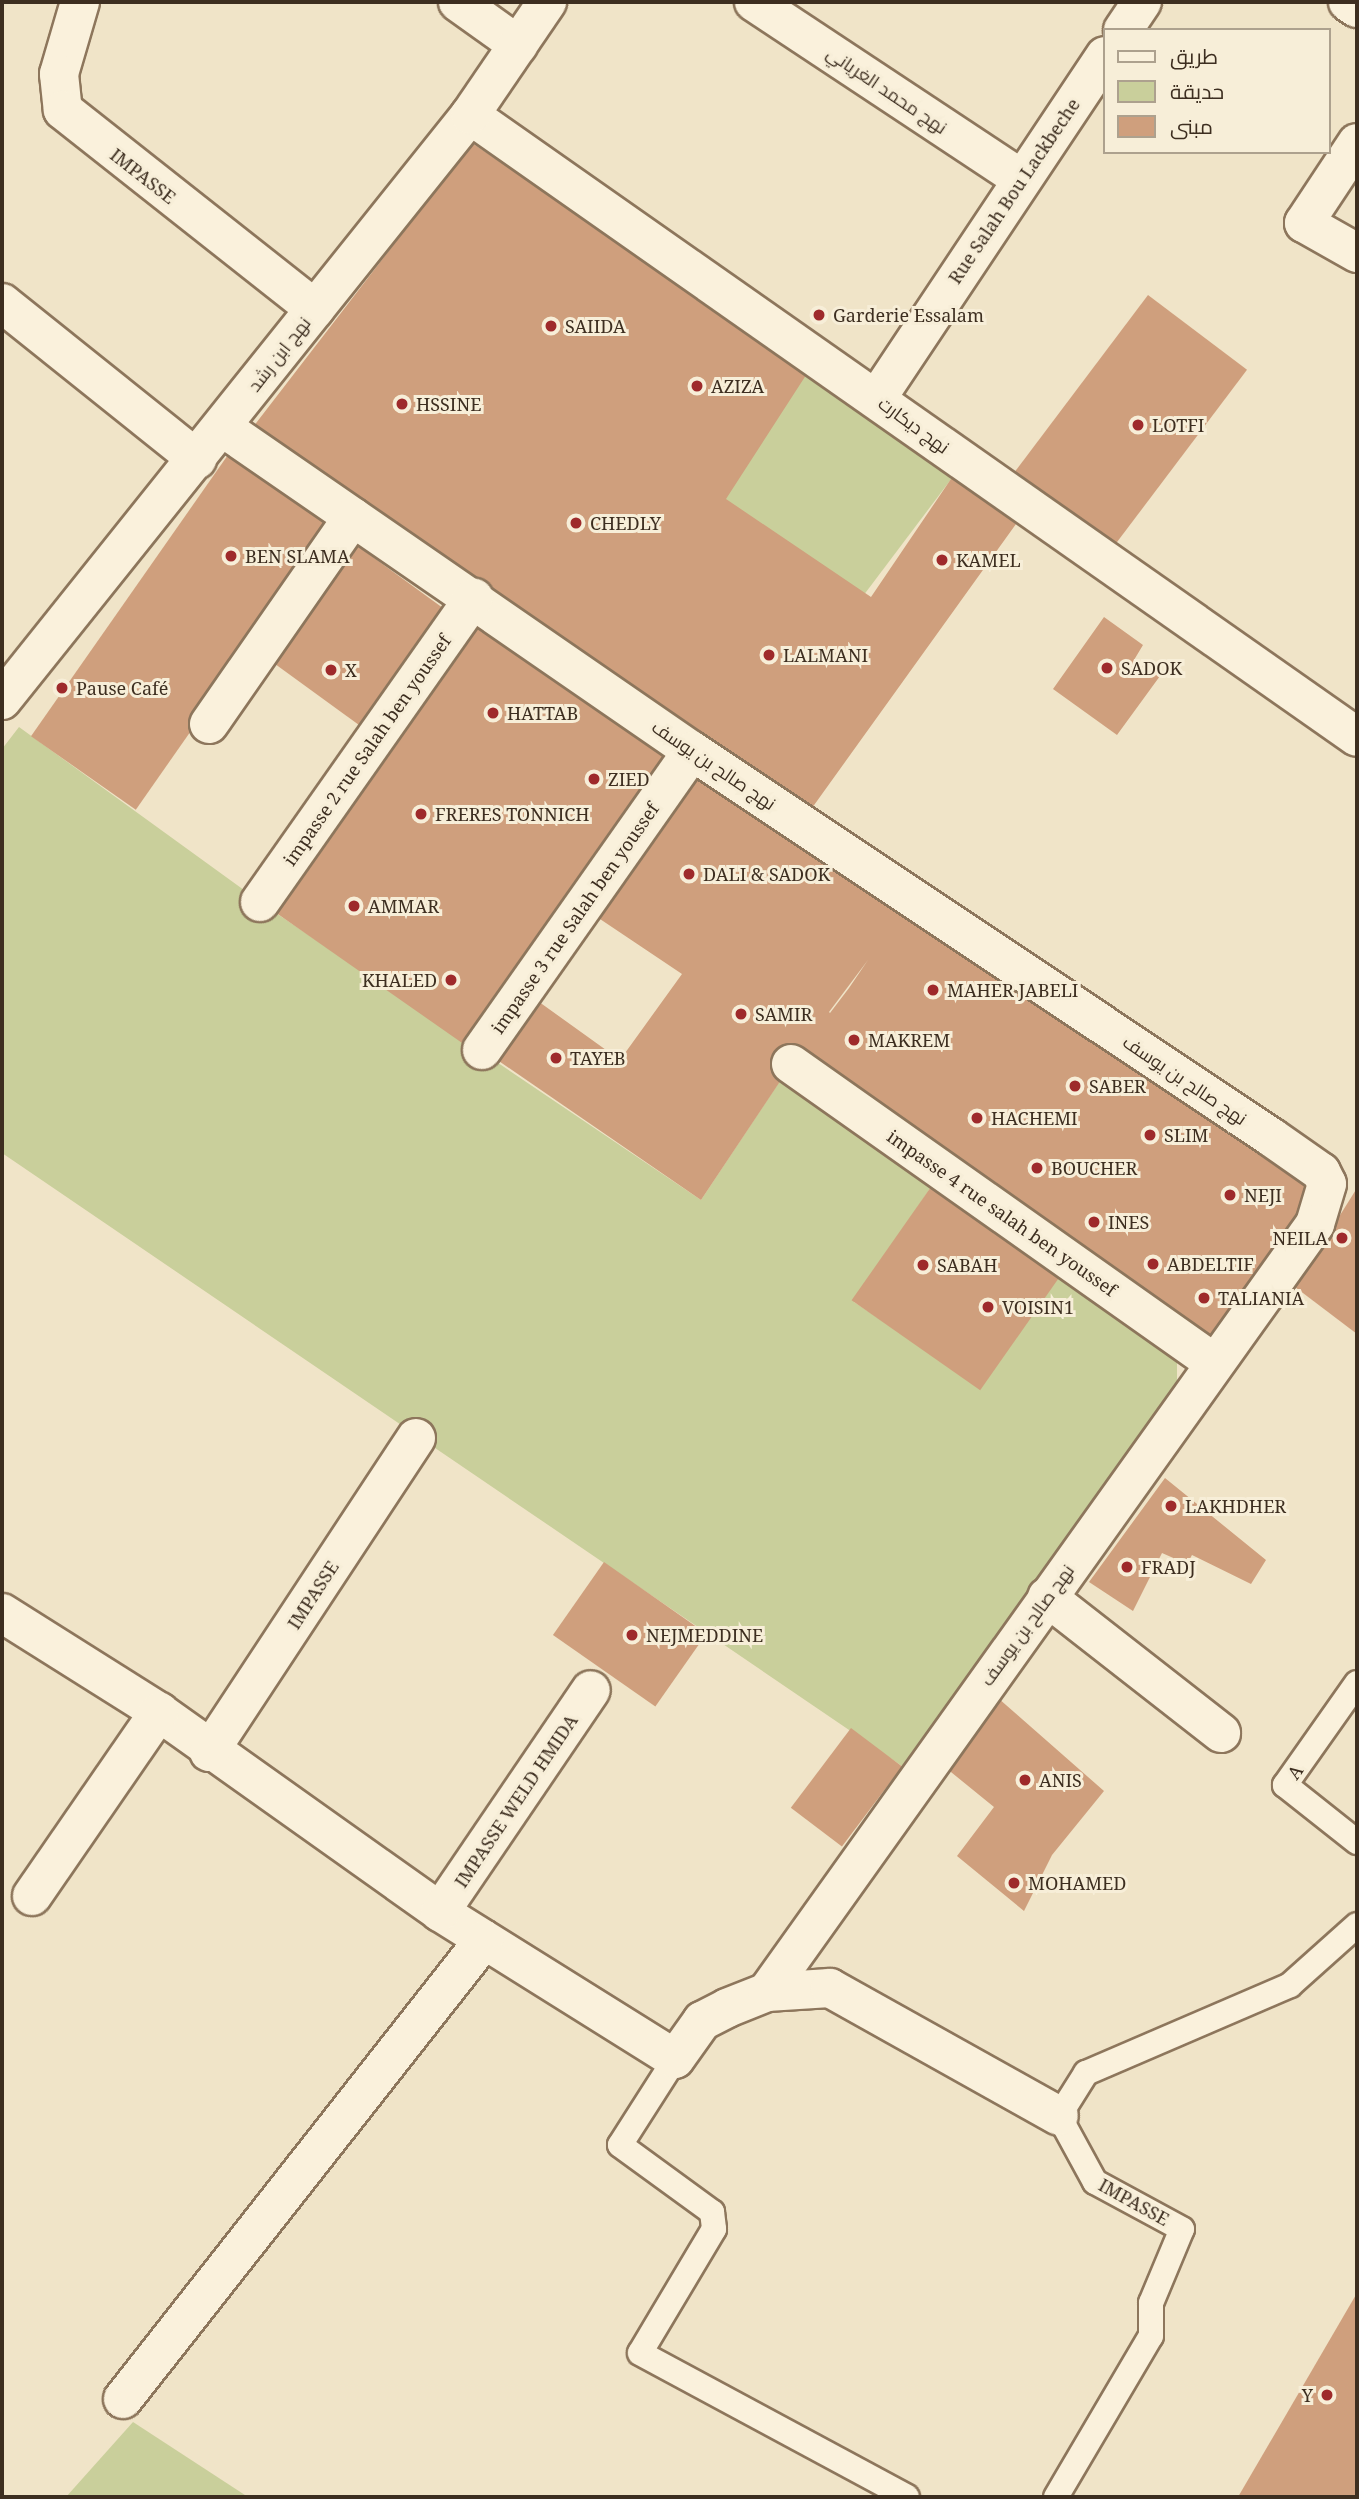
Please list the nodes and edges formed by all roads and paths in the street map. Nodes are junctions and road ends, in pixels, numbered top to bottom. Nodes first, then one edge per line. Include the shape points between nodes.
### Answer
1 (80, 2) edge
2 (458, 2) edge
3 (547, 2) edge
4 (754, 2) edge
5 (1142, 2) edge
6 (1348, 2) edge
7 (1357, 8) edge
8 (1124, 28) edge
9 (518, 45) junction
10 (1104, 56) edge
11 (470, 115) junction
12 (1357, 143) edge
13 (1021, 178) junction
14 (1357, 253) edge
15 (2, 303) edge
16 (315, 309) junction
17 (877, 398) junction
18 (222, 427) junction
19 (197, 459) junction
20 (353, 517) junction
21 (474, 598) junction
22 (2, 700) edge
23 (209, 724) dead end
24 (1357, 737) edge
25 (692, 751) junction
26 (260, 902) dead end
27 (482, 1050) dead end
28 (792, 1064) dead end
29 (1213, 1362) junction
30 (416, 1438) dead end
31 (1047, 1597) junction
32 (2, 1613) edge
33 (1357, 1683) edge
34 (591, 1690) dead end
35 (159, 1713) junction
36 (1220, 1733) dead end
37 (209, 1752) junction
38 (1357, 1842) edge
39 (32, 1896) dead end
40 (440, 1912) junction
41 (1357, 1925) edge
42 (484, 1940) junction
43 (767, 1992) junction
44 (675, 2059) junction
45 (1059, 2116) junction
46 (123, 2399) dead end
47 (907, 2497) edge
48 (1056, 2497) edge

1 - 16 street, IMPASSE via 59,74 63,110
2 - 9 street
3 - 9 street, نهج ابن رشد
4 - 13 street, نهج محمد الغرياني
5 - 8 street
6 - 7 street
9 - 11 street, نهج ابن رشد
10 - 13 street, Rue Salah Bou Lackbeche
11 - 16 street, نهج ابن رشد
11 - 17 street, نهج ديكارت
12 - 14 street via 1304,223
13 - 17 street, Rue Salah Bou Lackbeche
15 - 19 street
16 - 18 street, نهج ابن رشد
17 - 24 street, نهج ديكارت
18 - 19 street, نهج ابن رشد
18 - 20 street, نهج صالح بن يوسف
19 - 22 street, نهج ابن رشد
20 - 21 street, نهج صالح بن يوسف
20 - 23 street
21 - 25 street, نهج صالح بن يوسف
21 - 26 street, impasse 2 rue Salah ben youssef
25 - 27 street, impasse 3 rue Salah ben youssef
25 - 29 street, نهج صالح بن يوسف via 1321,1172 1327,1200 1315,1224
28 - 29 street, impasse 4 rue salah ben youssef
29 - 31 street, نهج صالح بن يوسف
30 - 37 street, IMPASSE
31 - 36 street
31 - 43 street, نهج صالح بن يوسف
32 - 35 street
33 - 38 lane, A via 1285,1785
34 - 40 street, IMPASSE WELD HMIDA
35 - 37 street
35 - 39 street
37 - 40 street
40 - 42 street
41 - 45 lane via 1290,1985 1086,2073
42 - 44 street
42 - 46 street
43 - 44 street via 702,2021
43 - 45 street via 830,1988
44 - 47 lane via 620,2145 712,2212 714,2229 640,2353
45 - 48 lane, IMPASSE via 1095,2182 1182,2229 1151,2303 1151,2336

